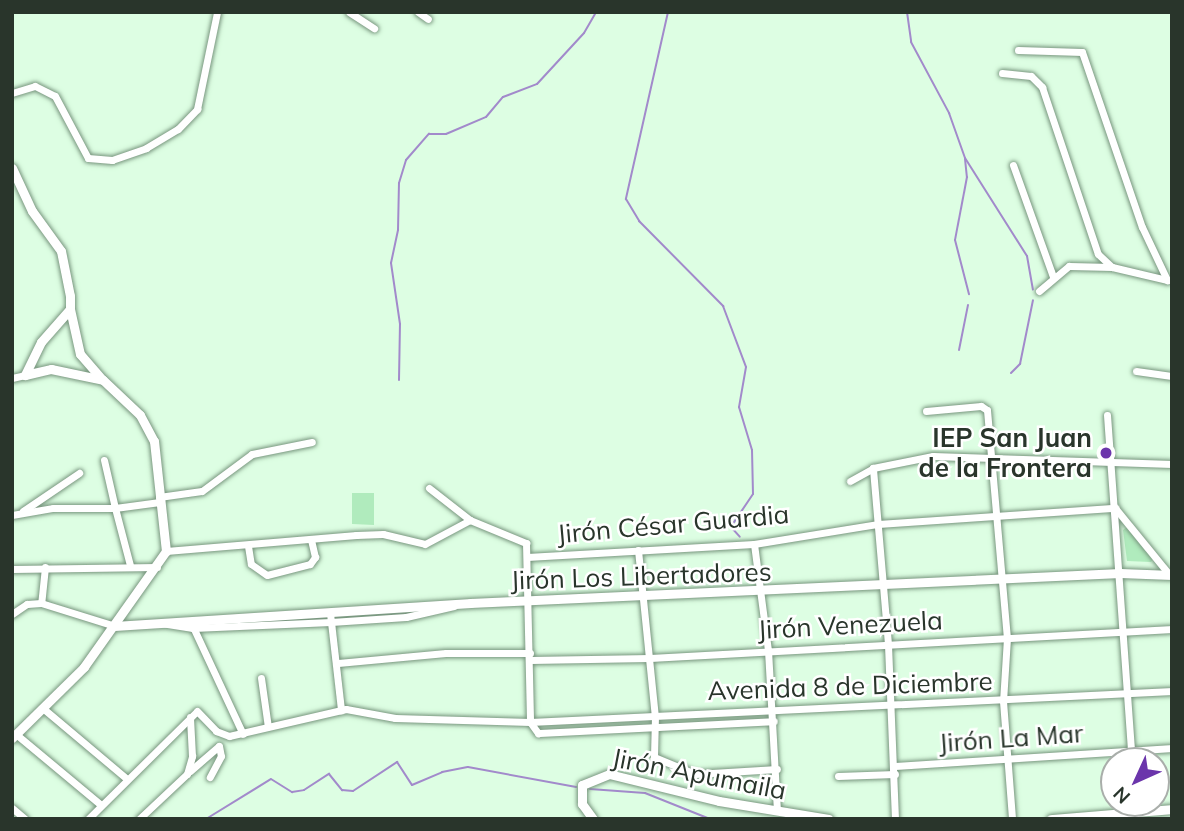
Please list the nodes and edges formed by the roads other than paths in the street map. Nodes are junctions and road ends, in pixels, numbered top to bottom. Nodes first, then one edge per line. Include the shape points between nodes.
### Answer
1 (217, 12) edge
2 (349, 12) edge
3 (418, 12) edge
4 (428, 19) dead end
5 (374, 28) dead end
6 (1018, 50) dead end
7 (1002, 73) dead end
8 (12, 93) edge
9 (1013, 165) dead end
10 (12, 168) edge
11 (1112, 267) junction
12 (1053, 277) junction
13 (1169, 280) edge
14 (1039, 291) dead end
15 (70, 309) junction
16 (1136, 370) dead end
17 (25, 376) junction
18 (1172, 376) edge
19 (12, 378) edge
20 (103, 380) junction
21 (926, 411) dead end
22 (1107, 415) dead end
23 (312, 442) dead end
24 (990, 455) junction
25 (1110, 459) junction
26 (104, 460) dead end
27 (1172, 464) edge
28 (876, 467) junction
29 (79, 473) dead end
30 (850, 481) dead end
31 (429, 488) dead end
32 (159, 499) junction
33 (115, 508) junction
34 (1115, 508) junction
35 (23, 512) junction
36 (997, 513) junction
37 (12, 516) edge
38 (470, 520) junction
39 (878, 524) junction
40 (311, 541) junction
41 (754, 544) junction
42 (248, 545) junction
43 (638, 550) junction
44 (166, 551) junction
45 (527, 557) junction
46 (130, 565) junction
47 (45, 567) junction
48 (157, 567) junction
49 (12, 569) edge
50 (1120, 573) junction
51 (1170, 574) edge
52 (1002, 578) junction
53 (884, 587) junction
54 (761, 592) junction
55 (644, 596) junction
56 (529, 601) junction
57 (41, 603) junction
58 (12, 614) edge
59 (331, 618) junction
60 (191, 625) junction
61 (115, 626) junction
62 (1172, 629) edge
63 (1124, 631) junction
64 (1007, 638) junction
65 (888, 644) junction
66 (768, 650) junction
67 (530, 657) junction
68 (650, 658) junction
69 (338, 663) junction
70 (261, 678) dead end
71 (1172, 691) edge
72 (1126, 695) junction
73 (1003, 702) junction
74 (890, 706) junction
75 (773, 709) junction
76 (45, 710) junction
77 (341, 710) junction
78 (655, 716) junction
79 (190, 717) junction
80 (530, 722) junction
81 (774, 722) junction
82 (654, 726) junction
83 (268, 727) junction
84 (243, 734) junction
85 (14, 736) edge
86 (1131, 747) edge
87 (1100, 753) edge
88 (1008, 760) junction
89 (776, 769) junction
90 (895, 770) junction
91 (187, 774) junction
92 (838, 776) dead end
93 (210, 777) dead end
94 (127, 779) junction
95 (101, 805) junction
96 (12, 808) edge
97 (777, 810) junction
98 (1100, 814) edge
99 (25, 819) edge
100 (88, 819) edge
101 (139, 819) edge
102 (593, 819) edge
103 (829, 819) edge
104 (895, 819) edge
105 (1012, 819) edge
106 (1051, 819) edge

1 - 8 street via 197,109 178,129 146,148 107,161 88,158 55,96 35,86
2 - 5 street
3 - 4 street
6 - 13 street via 1082,52 1142,227
7 - 11 street via 1031,76 1042,87 1098,254
9 - 12 street
10 - 15 street via 32,211 61,251
11 - 12 street via 1077,264
11 - 13 street
12 - 14 street
15 - 17 street via 41,342
15 - 20 street via 80,354
16 - 18 street
17 - 19 street
17 - 20 street via 51,369
20 - 32 street via 149,428
21 - 24 street via 981,406 987,410
22 - 25 street
23 - 32 street via 252,454 202,491
24 - 25 street
24 - 28 street via 933,456
24 - 36 street
25 - 27 street
25 - 34 street
26 - 33 street
28 - 30 street
28 - 39 street
29 - 35 street
31 - 38 street
32 - 33 street
32 - 44 street
33 - 35 street
33 - 46 street
34 - 36 street, Jirón César Guardia
34 - 50 street
34 - 51 street
35 - 37 street
36 - 39 street, Jirón César Guardia
36 - 52 street
38 - 40 street via 425,544 383,534
38 - 45 street via 523,540
39 - 41 street, Jirón César Guardia
39 - 53 street
40 - 42 street
40 - 42 street via 314,556 310,564 267,575 251,564
41 - 43 street, Jirón César Guardia
41 - 54 street
42 - 44 street
43 - 45 street, Jirón César Guardia
43 - 55 street
44 - 48 street
45 - 56 street
46 - 47 street
46 - 48 street
47 - 49 street
47 - 57 street
48 - 61 street
50 - 51 street, Jirón Los Libertadores
50 - 52 street, Jirón Los Libertadores
50 - 63 street
52 - 53 street, Jirón Los Libertadores
52 - 64 street
53 - 54 street, Jirón Los Libertadores
53 - 65 street
54 - 55 street, Jirón Los Libertadores
54 - 66 street
55 - 56 street, Jirón Los Libertadores
55 - 68 street
56 - 59 street, Jirón Los Libertadores
56 - 67 street
57 - 58 street via 27,604
57 - 61 street
59 - 60 street, Jirón Los Libertadores
59 - 69 street
60 - 61 street, Jirón Los Libertadores
60 - 84 street
61 - 76 street
62 - 63 street, Jirón Venezuela
63 - 64 street, Jirón Venezuela
63 - 72 street
64 - 65 street, Jirón Venezuela
64 - 73 street
65 - 66 street, Jirón Venezuela
65 - 74 street
66 - 68 street, Jirón Venezuela
66 - 75 street
67 - 68 street, Jirón Venezuela
67 - 69 street, Jirón Venezuela via 446,653
67 - 80 street
68 - 78 street
69 - 77 street
70 - 83 street
71 - 72 street, Avenida 8 de Diciembre
72 - 73 street, Avenida 8 de Diciembre
72 - 86 street
73 - 74 street, Avenida 8 de Diciembre
73 - 88 street
74 - 75 street, Avenida 8 de Diciembre
74 - 90 street
75 - 78 street, Avenida 8 de Diciembre
75 - 81 street
76 - 85 street
76 - 94 street
77 - 80 street via 395,718
77 - 83 street
78 - 80 street, Avenida 8 de Diciembre
78 - 82 street
79 - 84 street via 200,712 216,731
79 - 91 street via 192,756
79 - 94 street
80 - 82 street via 540,733
81 - 82 street
81 - 89 street
82 - 89 street via 654,757 681,771
83 - 84 street
85 - 95 street
87 - 88 street, Jirón La Mar
88 - 90 street, Jirón La Mar
88 - 105 street
89 - 97 street
90 - 92 street, Jirón La Mar
90 - 104 street
91 - 93 street via 219,746 220,756
91 - 101 street
94 - 95 street
95 - 100 street
96 - 99 street
97 - 102 street, Jirón Apumaila via 609,774 582,785 582,804
97 - 103 street, Jirón Apumaila
98 - 106 street

